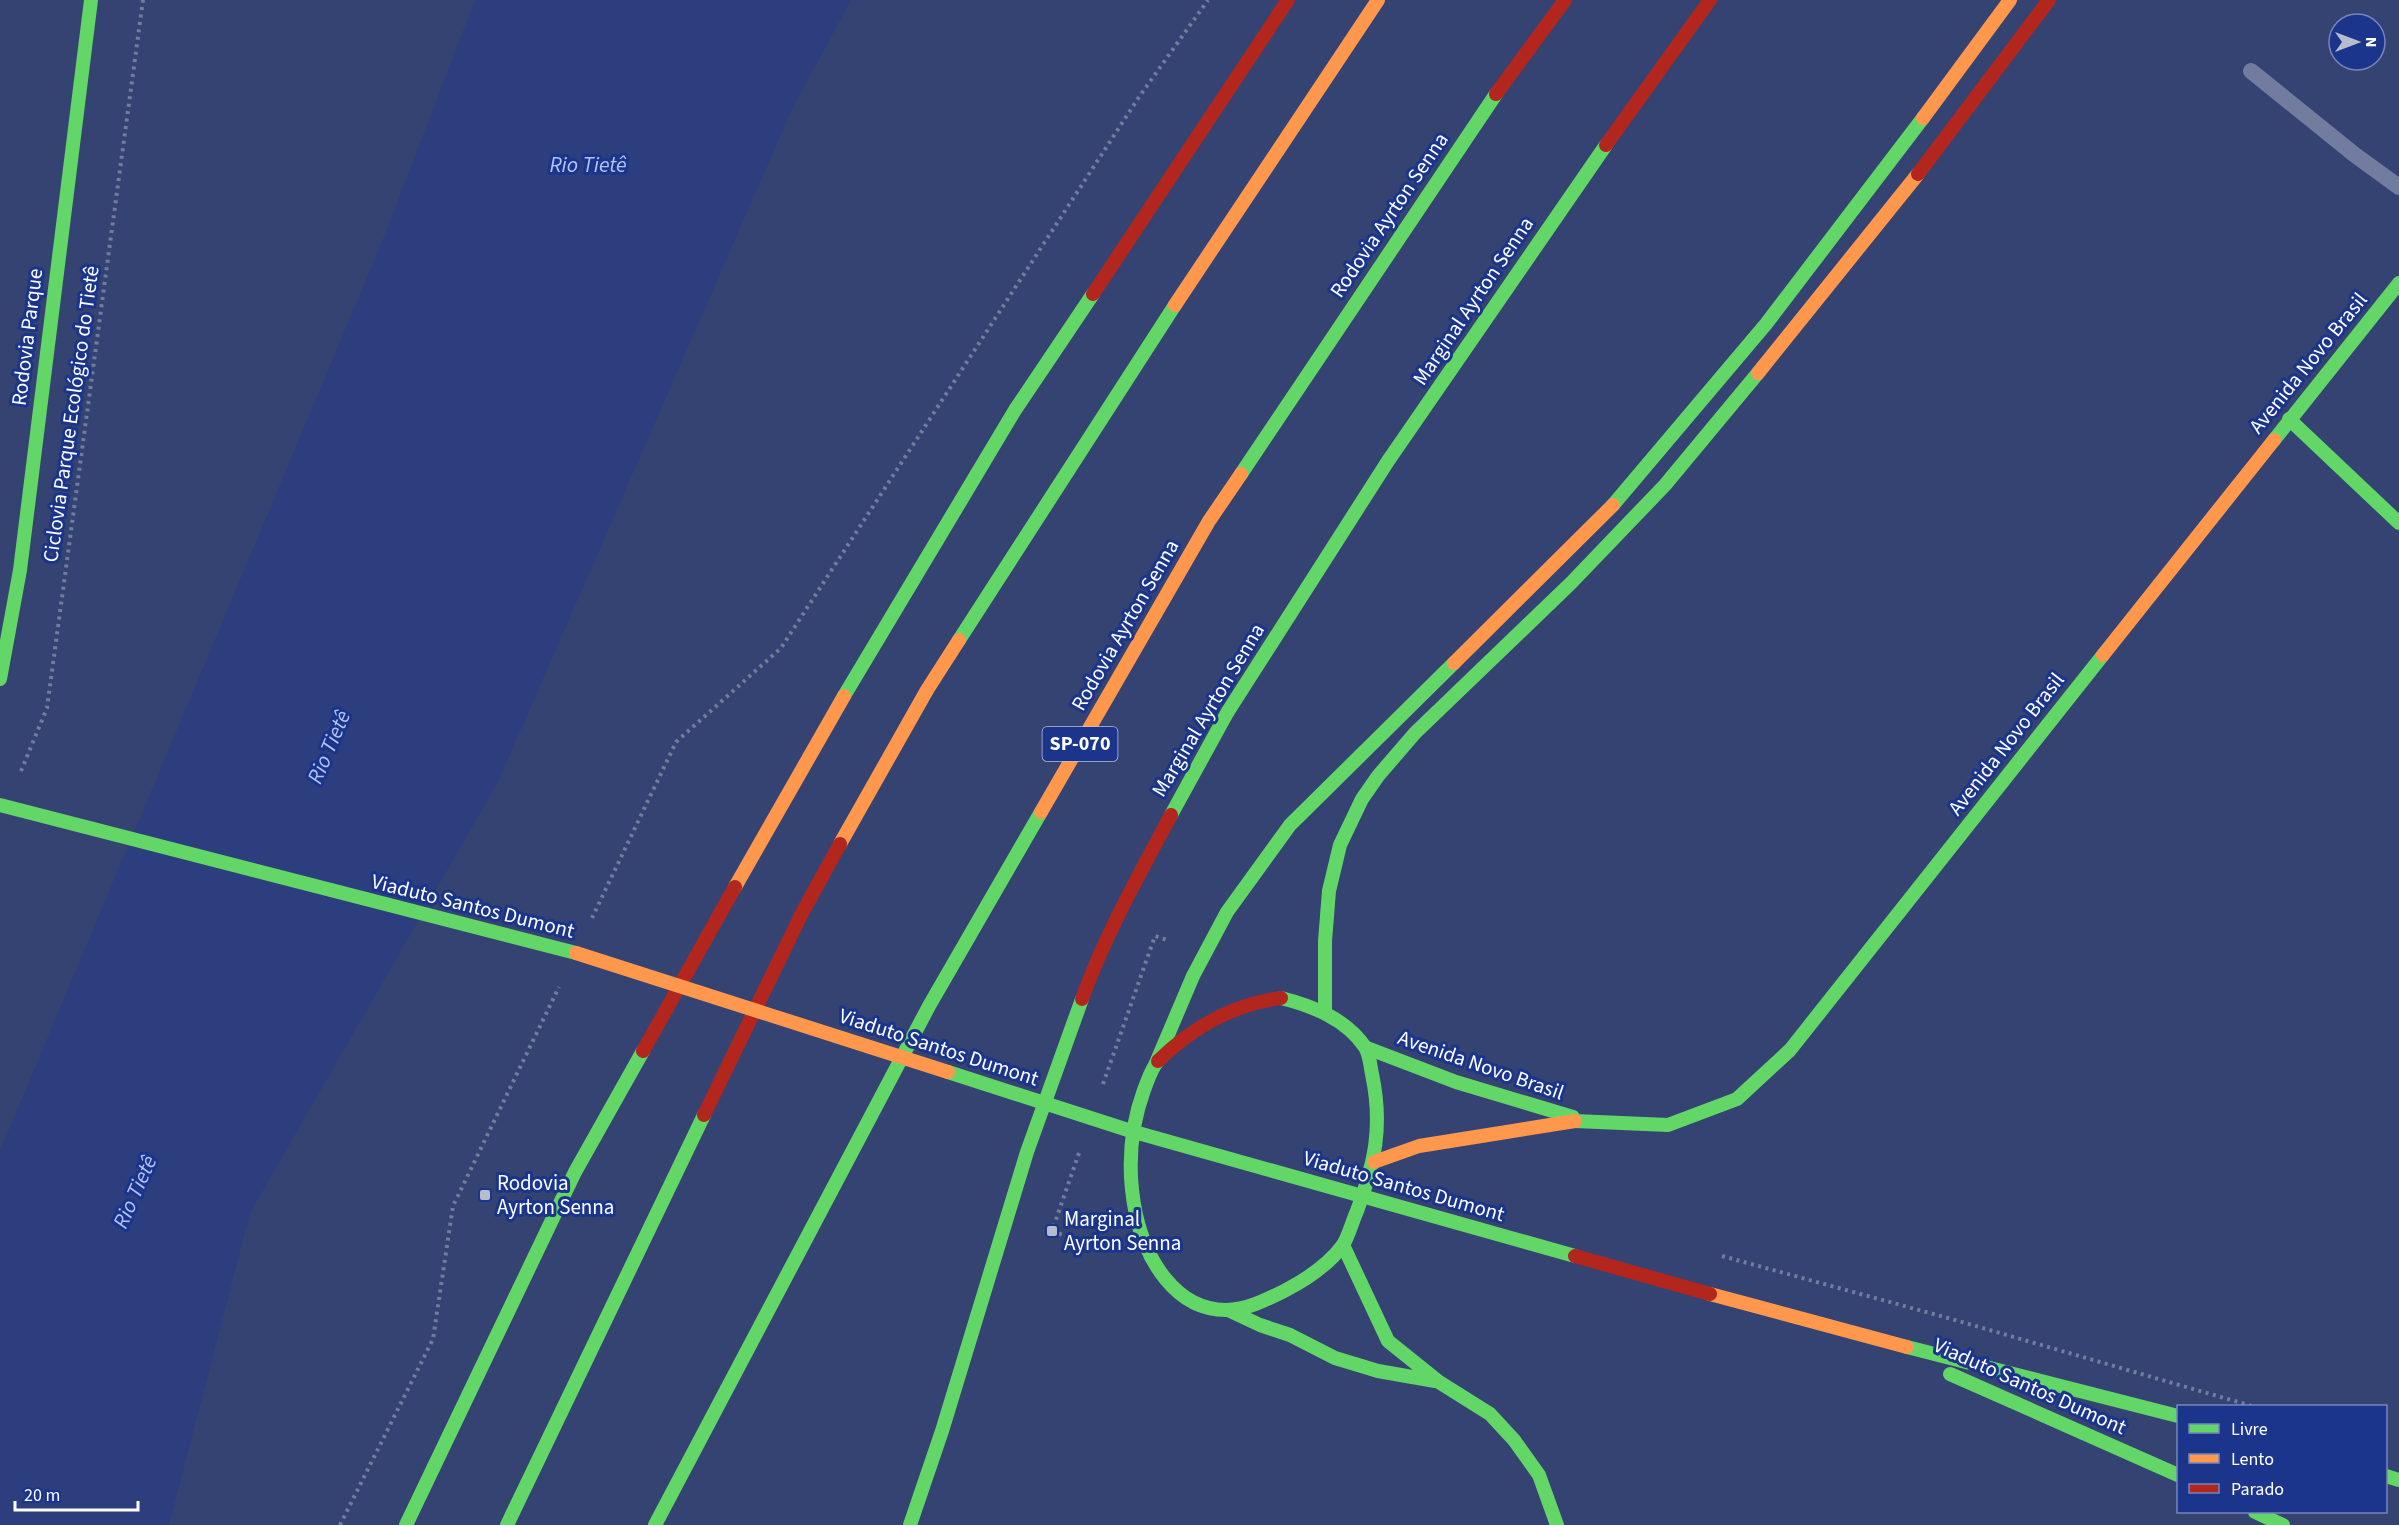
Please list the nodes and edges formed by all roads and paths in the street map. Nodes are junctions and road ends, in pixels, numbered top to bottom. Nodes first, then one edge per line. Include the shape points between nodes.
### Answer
1 (91, 0) edge
2 (142, 0) edge
3 (1208, 0) edge
4 (1288, 0) edge
5 (1378, 0) edge
6 (1565, 0) edge
7 (1710, 0) edge
8 (2010, 0) edge
9 (2049, 0) edge
10 (2251, 71) dead end
11 (2399, 187) edge
12 (2399, 283) edge
13 (2383, 303) junction
14 (2399, 315) edge
15 (2289, 419) junction
16 (2399, 522) edge
17 (0, 679) edge
18 (17, 782) dead end
19 (0, 805) edge
20 (588, 926) dead end
21 (562, 980) dead end
22 (1324, 1012) junction
23 (1367, 1048) junction
24 (1156, 1063) junction
25 (1583, 1120) junction
26 (1374, 1162) junction
27 (1343, 1245) junction
28 (1228, 1310) junction
29 (1864, 1336) junction
30 (1439, 1382) junction
31 (2177, 1416) edge
32 (2177, 1475) edge
33 (2257, 1513) edge
34 (340, 1525) edge
35 (406, 1525) edge
36 (507, 1525) edge
37 (656, 1525) edge
38 (910, 1525) edge
39 (1557, 1525) edge
40 (2283, 1525) edge

1 - 17 main road, Rodovia Parque via 20,570
2 - 18 path, Ciclovia Parque Ecológico do Tietê via 47,708
3 - 20 path via 1139,97 780,648 676,742
4 - 35 main road via 1015,410 811,752 575,1172
5 - 36 main road via 1146,348 927,690 802,913
6 - 37 main road, Rodovia Ayrton Senna / SP-070 via 1493,97 1209,522 929,1006
7 - 38 main road, Marginal Ayrton Senna via 1388,461 1227,713 1127,897 1094,966 1027,1152
8 - 24 main road via 1767,324 1601,519 1290,825 1227,912 1193,976
9 - 22 main road via 1936,151 1688,460 1590,565 1410,739 1370,787 1348,824 1335,860 1327,917
10 - 11 lane
12 - 13 main road, Avenida Novo Brasil
13 - 14 lane
13 - 15 main road, Avenida Novo Brasil
15 - 16 main road
15 - 25 main road, Avenida Novo Brasil via 1790,1050 1737,1098 1668,1125
19 - 29 main road, Viaduto Santos Dumont, bridge via 578,954 1131,1131
21 - 34 path via 453,1206 433,1339
22 - 23 main road via 1348,1027
22 - 24 main road via 1281,998 1257,1000 1202,1026
23 - 25 main road, Avenida Novo Brasil via 1456,1082
23 - 26 main road via 1378,1108 1379,1142
24 - 28 main road via 1141,1097 1130,1140 1129,1173 1137,1223 1159,1272 1170,1285 1199,1304
25 - 26 main road, Avenida Novo Brasil via 1419,1146
26 - 27 main road
27 - 28 main road via 1308,1279 1271,1297
27 - 30 main road via 1388,1341
28 - 30 main road via 1335,1358
29 - 31 main road, Viaduto Santos Dumont
29 - 32 main road, Viaduto Santos Dumont
30 - 39 main road via 1490,1414 1514,1440 1539,1475
33 - 40 main road

